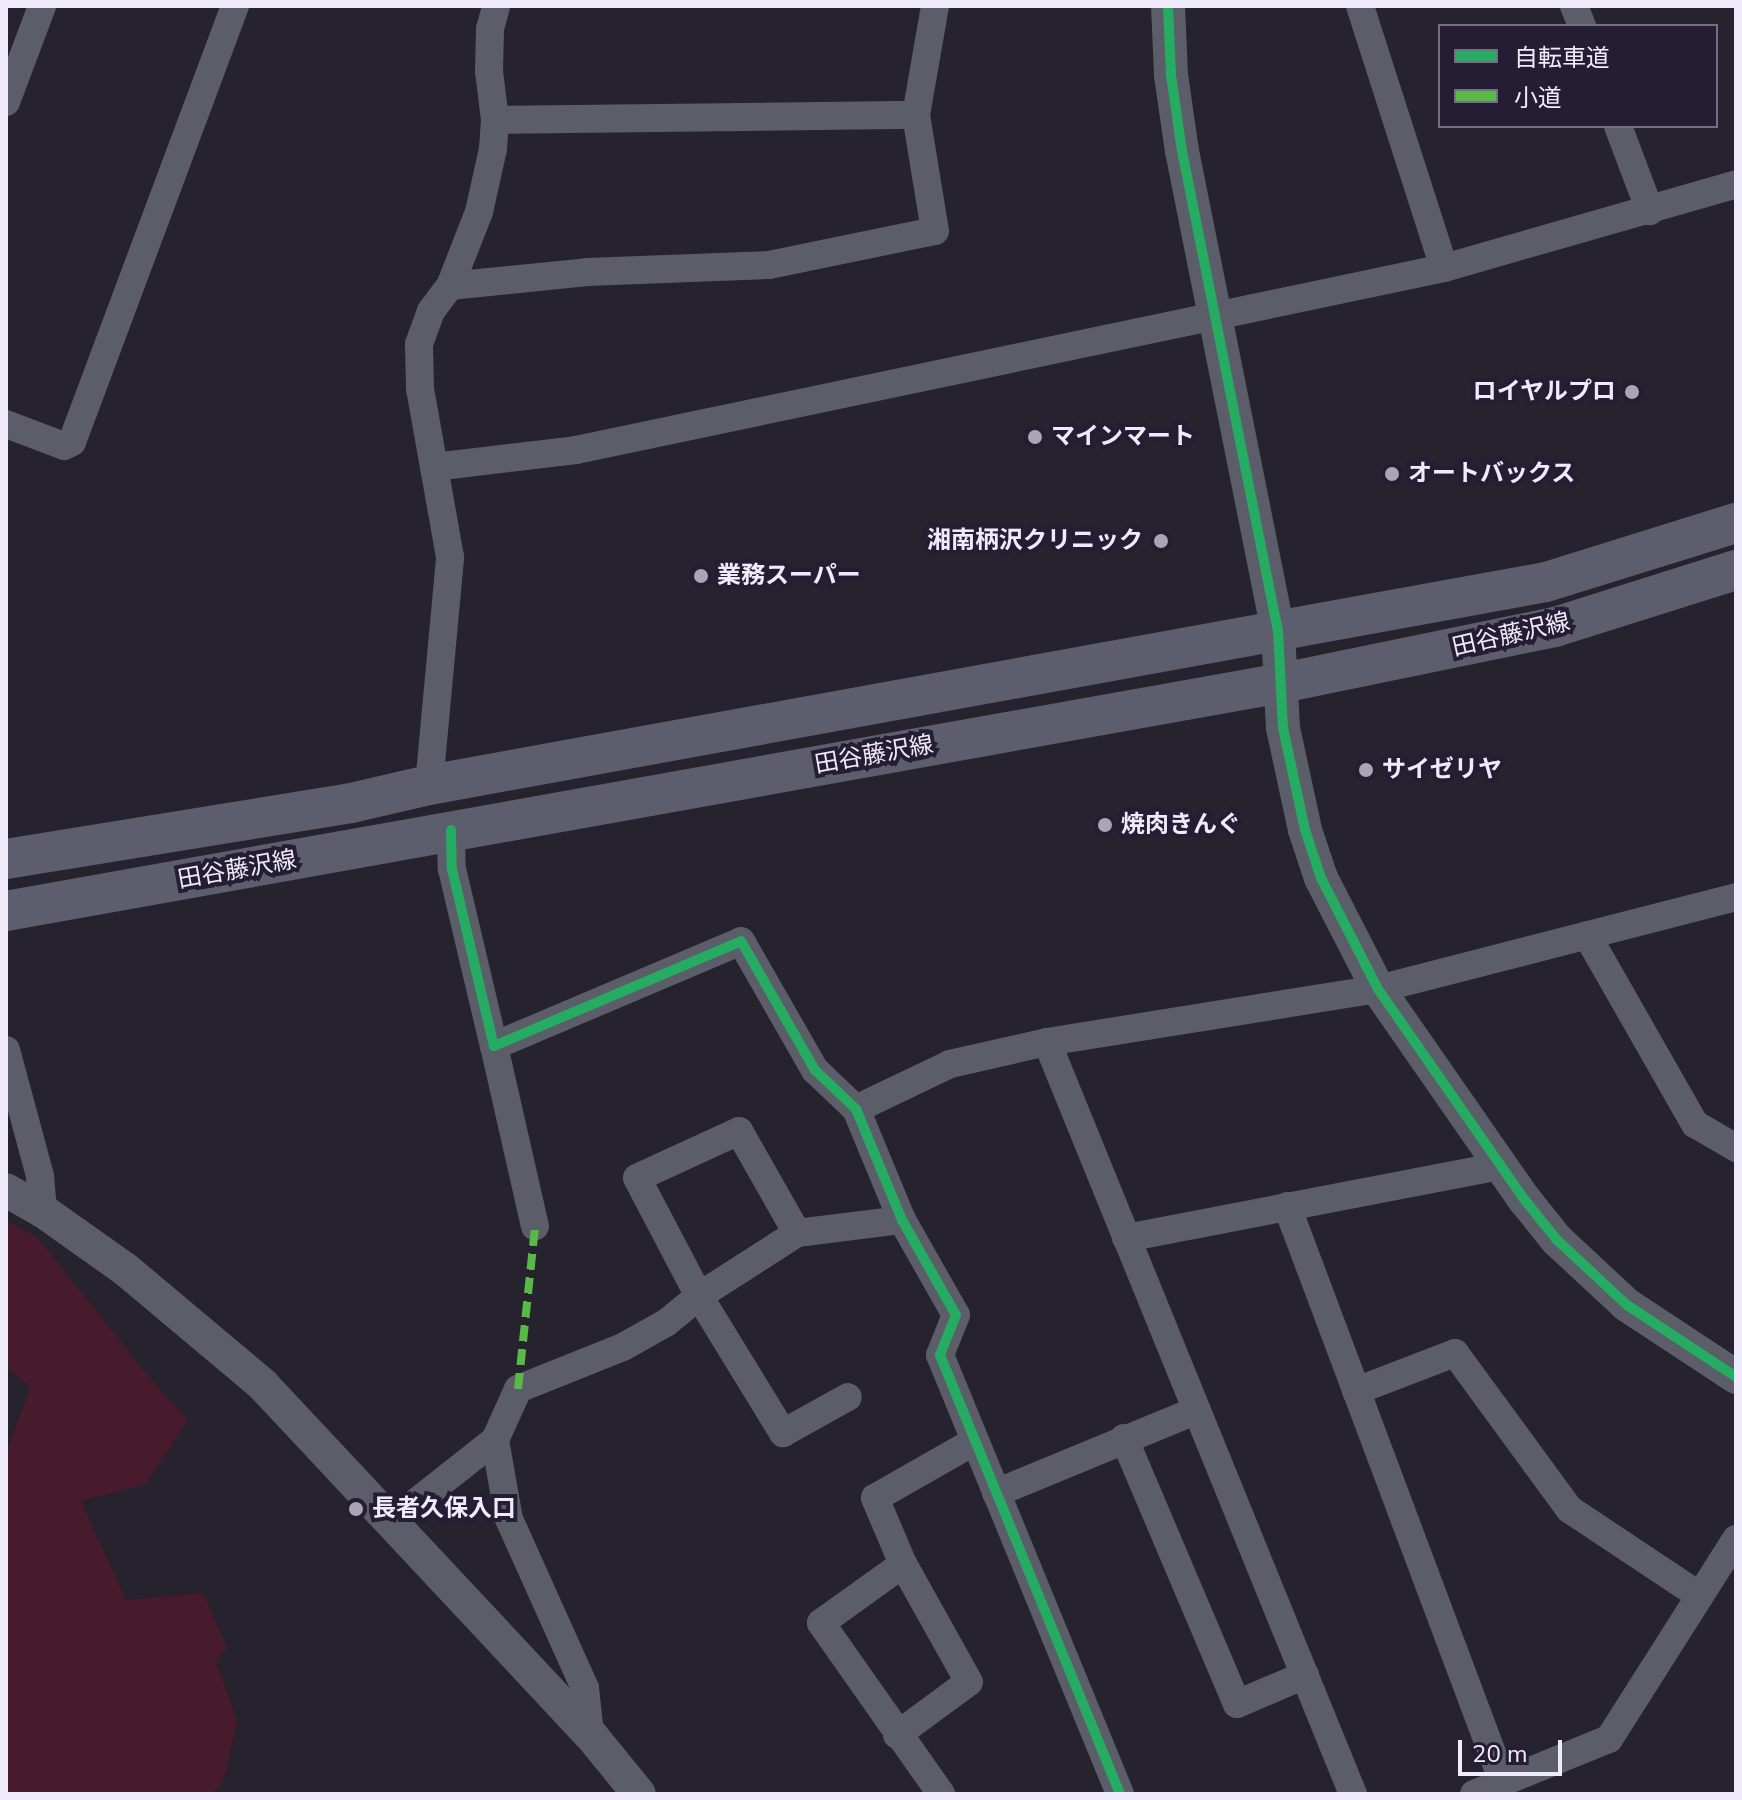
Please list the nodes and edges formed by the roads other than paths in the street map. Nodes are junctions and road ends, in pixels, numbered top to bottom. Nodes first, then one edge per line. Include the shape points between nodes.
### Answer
1 (42, 6) edge
2 (235, 6) edge
3 (496, 6) edge
4 (935, 6) edge
5 (1168, 6) edge
6 (1360, 6) edge
7 (6, 102) edge
8 (916, 115) junction
9 (495, 120) junction
10 (1619, 128) edge
11 (1736, 184) edge
12 (1650, 211) junction
13 (1444, 268) junction
14 (450, 286) junction
15 (1215, 317) junction
16 (6, 424) edge
17 (434, 467) junction
18 (1736, 523) edge
19 (1736, 570) edge
20 (1278, 630) junction
21 (1282, 683) junction
22 (429, 785) junction
23 (451, 830) junction
24 (6, 859) edge
25 (1736, 897) edge
26 (6, 911) edge
27 (1587, 935) junction
28 (1378, 989) junction
29 (1047, 1042) junction
30 (494, 1046) junction
31 (6, 1050) edge
32 (856, 1109) junction
33 (1736, 1148) edge
34 (1500, 1166) junction
35 (6, 1190) edge
36 (1287, 1206) junction
37 (43, 1211) junction
38 (902, 1220) junction
39 (535, 1226) dead end
40 (797, 1233) junction
41 (1126, 1238) junction
42 (699, 1296) junction
43 (1736, 1377) edge
44 (1356, 1391) junction
45 (848, 1397) dead end
46 (1197, 1410) junction
47 (1124, 1438) junction
48 (495, 1440) junction
49 (973, 1442) junction
50 (996, 1493) junction
51 (391, 1522) junction
52 (1736, 1539) edge
53 (903, 1564) junction
54 (1700, 1596) junction
55 (1305, 1675) junction
56 (590, 1734) junction
57 (897, 1735) junction
58 (1503, 1782) junction
59 (639, 1794) edge
60 (941, 1794) edge
61 (1120, 1794) edge
62 (1353, 1794) edge
63 (1474, 1794) edge

1 - 7 street
2 - 16 street via 72,442 64,446
3 - 9 street via 489,71
4 - 8 street
5 - 15 street via 1182,151
6 - 13 street
8 - 9 street
8 - 14 street via 935,231 769,265 587,272
9 - 14 street via 479,212
10 - 12 street
11 - 12 street
12 - 13 street
13 - 15 street
14 - 17 street via 431,311 419,344 420,389
15 - 17 street via 576,450
15 - 20 street
17 - 22 street via 450,557
18 - 20 main road, 田谷藤沢線 via 1546,582
19 - 21 main road, 田谷藤沢線 via 1555,627
20 - 21 street
20 - 22 main road, 田谷藤沢線
21 - 23 main road, 田谷藤沢線
21 - 28 street via 1283,728 1305,830 1332,901
22 - 24 main road, 田谷藤沢線 via 351,803
23 - 26 main road, 田谷藤沢線
23 - 30 street via 452,869
25 - 27 street
27 - 28 street
27 - 33 street via 1695,1124
28 - 29 street
28 - 34 street
29 - 32 street via 950,1064
29 - 41 street
30 - 32 street via 741,941 815,1070
30 - 39 street
31 - 37 street via 40,1176
32 - 38 street
34 - 36 street
34 - 43 street via 1557,1240 1595,1278
35 - 37 street
36 - 41 street
36 - 44 street
37 - 51 street via 125,1269 263,1385
38 - 40 street
38 - 49 street via 956,1315 940,1355
40 - 42 street
40 - 42 street via 739,1131 637,1178
41 - 46 street
42 - 45 street via 783,1433
42 - 48 street via 666,1323 623,1347 518,1389
44 - 54 street via 1455,1353 1569,1509
44 - 58 street
46 - 47 street
46 - 55 street
47 - 50 street
47 - 55 street via 1237,1704
48 - 51 street
48 - 56 street via 509,1519 585,1688
49 - 50 street
49 - 53 street via 875,1498
50 - 61 street
51 - 56 street
52 - 54 street
53 - 57 street via 969,1682
53 - 57 street via 821,1623
54 - 58 street via 1609,1739
55 - 62 street
56 - 59 street
57 - 60 street
58 - 63 street

